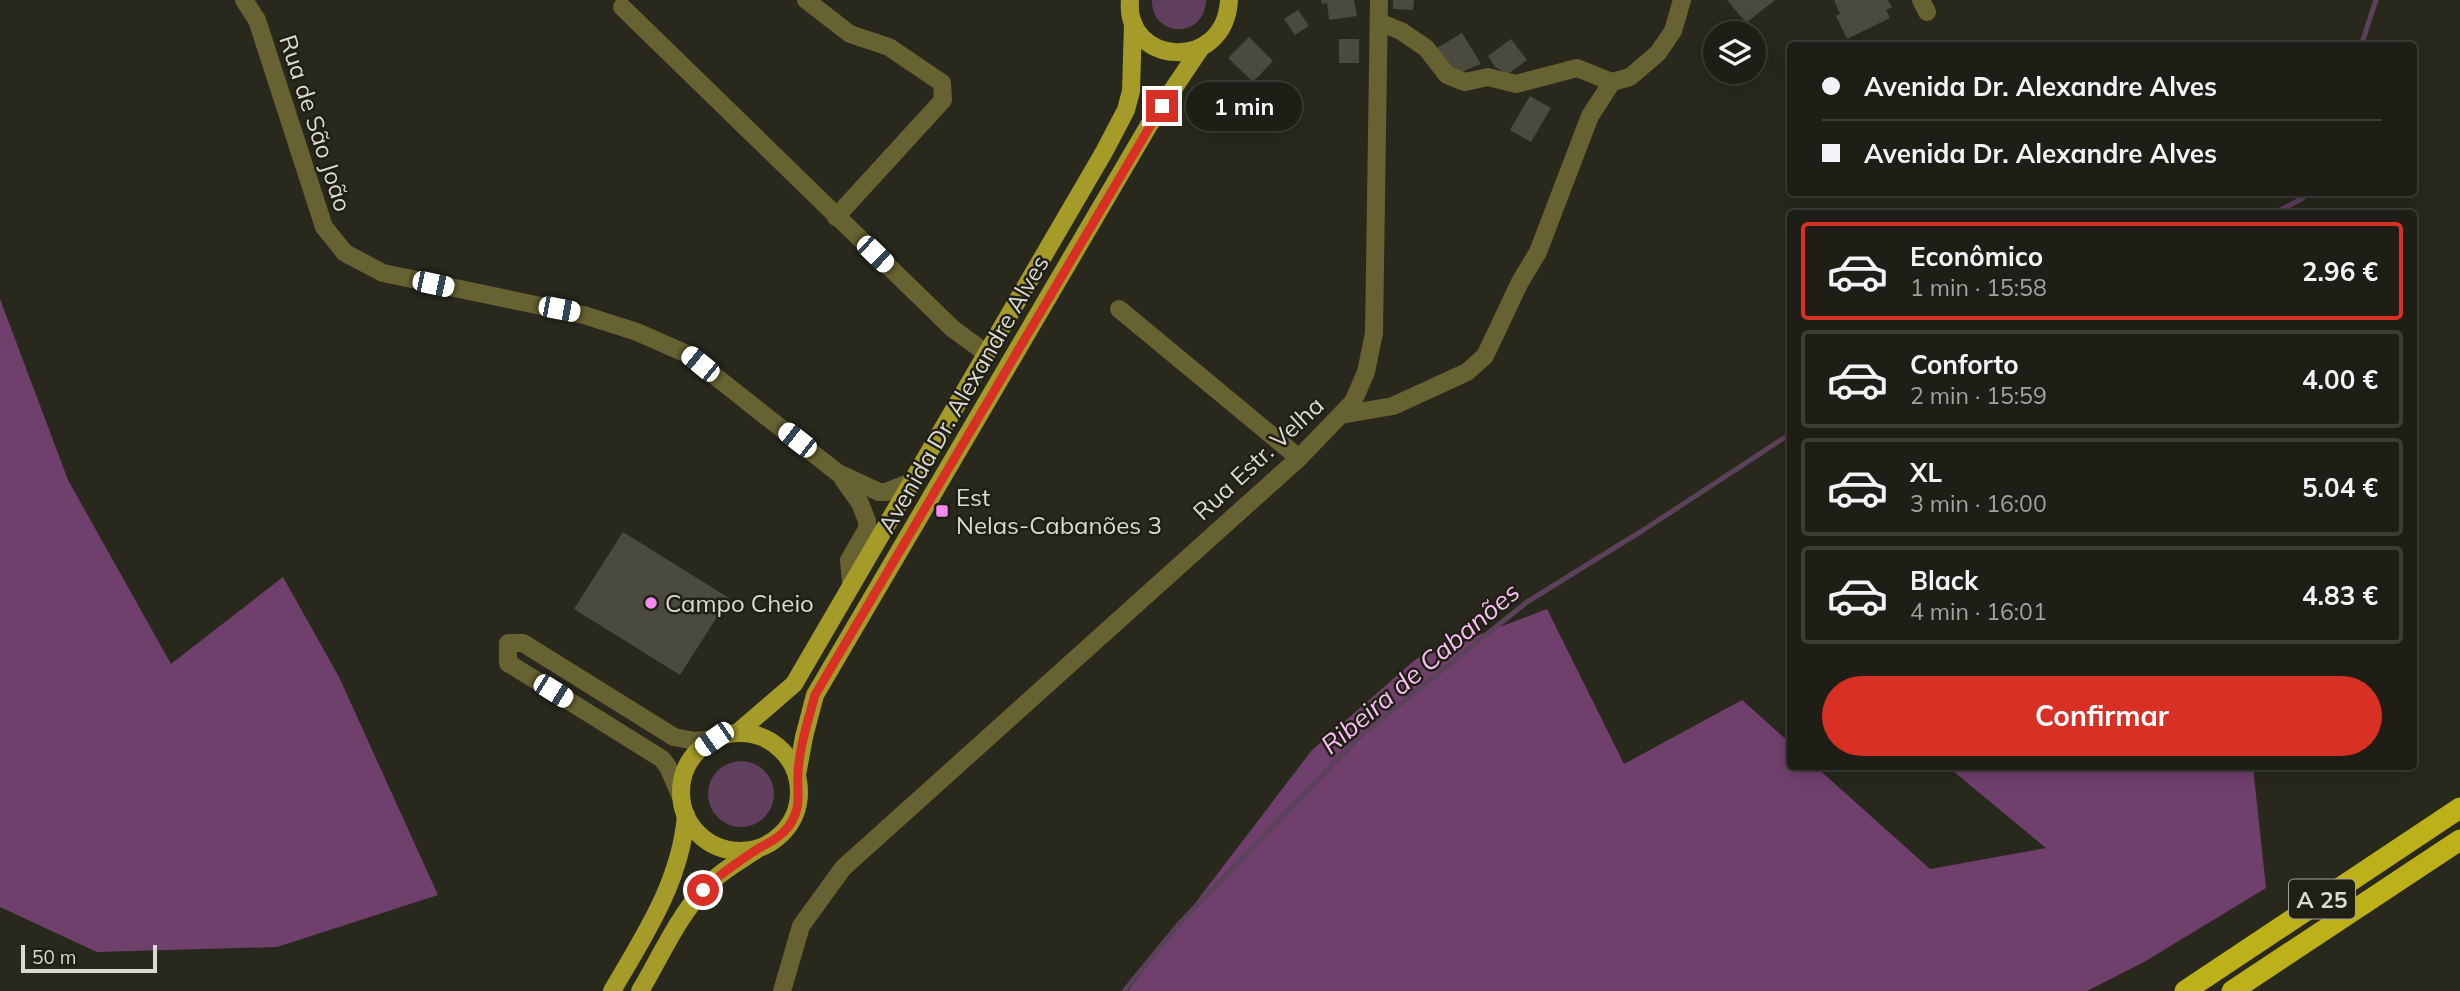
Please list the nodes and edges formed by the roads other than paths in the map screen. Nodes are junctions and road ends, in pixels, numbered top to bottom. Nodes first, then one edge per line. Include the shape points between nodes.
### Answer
1 (244, 0) edge
2 (806, 0) edge
3 (1130, 0) edge
4 (1228, 0) edge
5 (1379, 0) edge
6 (1682, 0) edge
7 (622, 7) dead end
8 (1379, 22) junction
9 (1133, 23) junction
10 (1200, 49) junction
11 (1612, 82) junction
12 (836, 217) junction
13 (1119, 309) dead end
14 (986, 352) junction
15 (1341, 415) junction
16 (1298, 458) junction
17 (838, 474) junction
18 (909, 483) junction
19 (851, 582) junction
20 (737, 733) junction
21 (714, 739) junction
22 (797, 775) junction
23 (681, 797) junction
24 (2460, 808) edge
25 (686, 815) junction
26 (2460, 840) edge
27 (761, 847) junction
28 (612, 991) edge
29 (640, 991) edge
30 (782, 991) edge
31 (2185, 991) edge
32 (2232, 991) edge

1 - 17 street, Rua de São João via 257,20 324,227 345,253 383,273 584,314 687,354
2 - 12 street via 850,34 889,47 942,83 943,100
3 - 9 main road, Avenida Dr. Alexandre Alves
4 - 10 main road, Avenida Dr. Alexandre Alves via 1222,28
5 - 8 street, Rua Estr. Velha
6 - 11 street via 1673,31 1658,53 1630,76
7 - 12 street
8 - 11 street via 1418,42 1447,75 1465,82 1488,77 1516,84 1577,68
8 - 15 street, Rua Estr. Velha via 1374,333 1366,372 1353,402
9 - 10 main road via 1142,37 1161,49 1184,53
9 - 14 main road, Avenida Dr. Alexandre Alves via 1133,69 1126,110
10 - 22 main road, Avenida Dr. Alexandre Alves via 1149,125 815,695
11 - 15 street via 1590,116 1538,252 1485,356 1467,372 1393,406
12 - 14 street via 953,329
13 - 16 street
14 - 18 main road, Avenida Dr. Alexandre Alves
15 - 16 street, Rua Estr. Velha
16 - 30 street, Rua Estr. Velha via 843,868 801,926
17 - 18 street via 879,492
17 - 19 street via 867,521 849,560
18 - 19 main road, Avenida Dr. Alexandre Alves
19 - 20 main road, Avenida Dr. Alexandre Alves via 794,684
20 - 21 main road
20 - 22 main road via 757,735 774,744 789,757
21 - 23 main road via 689,763
21 - 23 street via 674,737 523,643 508,643 508,663 662,759
22 - 27 main road via 800,793 789,826
23 - 25 main road
24 - 31 highway, A 25
25 - 27 main road via 695,830 725,849
25 - 28 main road via 678,862 658,912
26 - 32 highway, A 25
27 - 29 main road via 703,890

